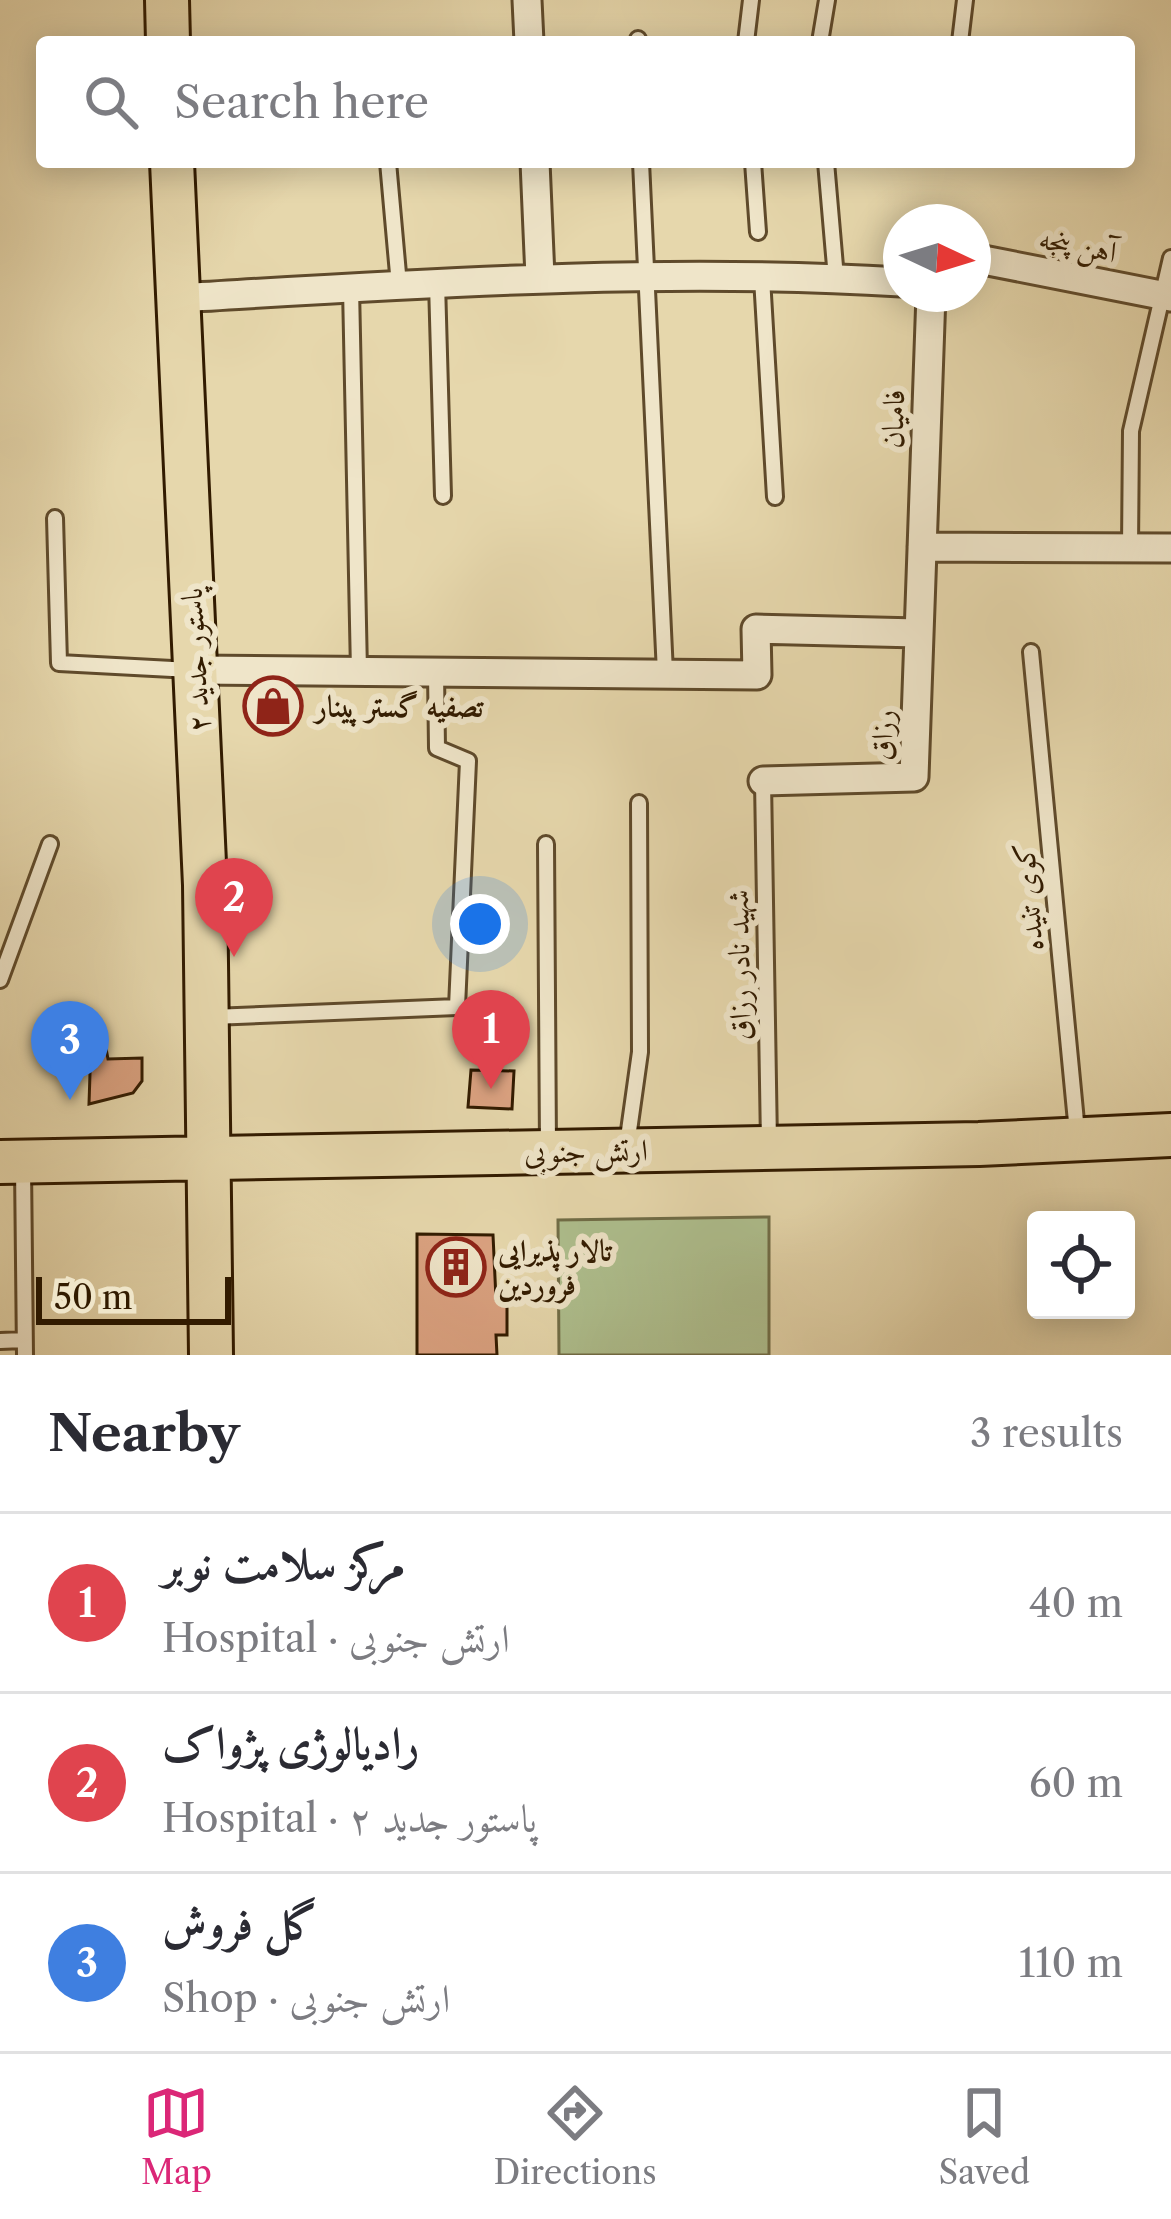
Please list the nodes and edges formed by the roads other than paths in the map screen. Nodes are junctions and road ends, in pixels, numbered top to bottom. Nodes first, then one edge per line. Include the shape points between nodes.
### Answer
1 (167, 0) edge
2 (527, 0) edge
3 (751, 0) edge
4 (827, 0) edge
5 (965, 0) edge
6 (168, 36) edge
7 (529, 36) edge
8 (747, 36) edge
9 (821, 36) edge
10 (961, 36) edge
11 (172, 168) edge
12 (389, 168) edge
13 (535, 168) edge
14 (641, 168) edge
15 (753, 168) edge
16 (827, 168) edge
17 (758, 232) dead end
18 (1171, 257) edge
19 (991, 262) edge
20 (540, 277) junction
21 (644, 278) junction
22 (762, 278) junction
23 (836, 278) junction
24 (883, 281) edge
25 (437, 283) junction
26 (399, 285) junction
27 (352, 288) junction
28 (1167, 297) edge
29 (177, 298) junction
30 (930, 312) edge
31 (443, 496) dead end
32 (776, 497) dead end
33 (55, 518) dead end
34 (922, 547) junction
35 (1130, 548) junction
36 (1171, 548) edge
37 (918, 632) junction
38 (1031, 652) dead end
39 (195, 670) junction
40 (359, 671) junction
41 (436, 672) junction
42 (665, 673) junction
43 (763, 781) joint
44 (639, 803) dead end
45 (50, 844) dead end
46 (546, 844) dead end
47 (0, 980) edge
48 (207, 1018) junction
49 (1171, 1135) edge
50 (1078, 1137) junction
51 (769, 1148) junction
52 (626, 1150) junction
53 (548, 1152) junction
54 (209, 1157) junction
55 (11, 1162) edge
56 (0, 1341) edge
57 (24, 1347) edge
58 (211, 1355) edge

1 - 6 main road
2 - 7 street
3 - 8 lane
4 - 9 lane
5 - 10 lane
11 - 29 main road, پاستور جدید ۲
12 - 26 lane
13 - 20 street
14 - 21 lane
15 - 17 lane
16 - 23 lane
18 - 28 lane
19 - 28 street, آهن پنجه
20 - 21 street
20 - 25 street
21 - 22 street
21 - 42 lane
22 - 23 street
22 - 32 lane
23 - 24 street
25 - 26 street
25 - 31 lane
26 - 27 street
27 - 29 street
27 - 40 lane
28 - 35 lane via 1131,430
29 - 39 main road, پاستور جدید ۲
30 - 34 street, فامیان
33 - 39 lane via 59,663
34 - 35 street
34 - 37 street, رزاق
35 - 36 street
37 - 42 street via 756,629 757,675
37 - 43 street, رزاق via 914,777
38 - 50 lane, کوی تنیده
39 - 40 street
39 - 48 main road, پاستور جدید ۲
40 - 41 street
41 - 42 street
41 - 48 lane via 437,748 468,761 457,1006
43 - 51 lane, شهید نادر رزاق
44 - 52 lane via 640,1052
45 - 47 lane
46 - 53 lane
48 - 54 main road, پاستور جدید ۲
49 - 50 main road, ارتش جنوبی
50 - 51 main road, ارتش جنوبی
51 - 52 main road, ارتش جنوبی
52 - 53 main road, ارتش جنوبی
53 - 54 main road, ارتش جنوبی
54 - 55 main road, ارتش جنوبی
54 - 58 main road, پاستور جدید ۲
55 - 57 lane
56 - 57 lane

